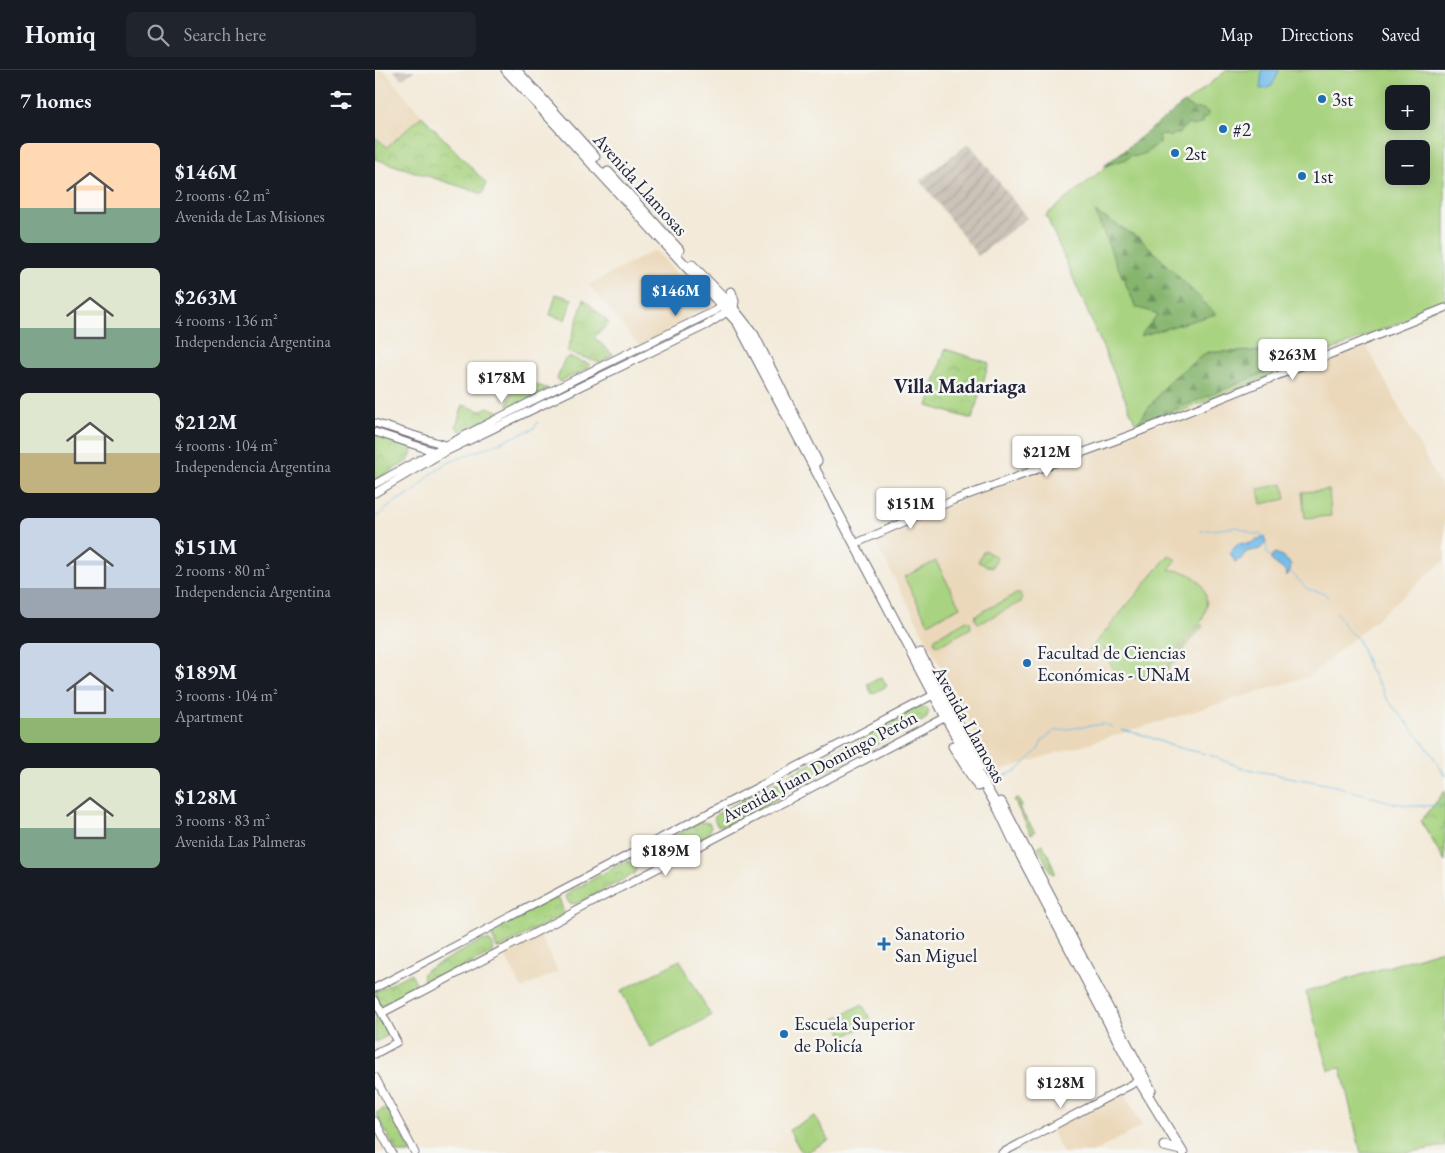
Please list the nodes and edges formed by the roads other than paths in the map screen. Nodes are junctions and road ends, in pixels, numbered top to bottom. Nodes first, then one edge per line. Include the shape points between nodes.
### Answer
1 (506, 70) edge
2 (516, 70) edge
3 (731, 292) dead end
4 (727, 307) junction
5 (1445, 308) edge
6 (375, 423) edge
7 (375, 432) edge
8 (450, 447) junction
9 (437, 452) junction
10 (375, 484) edge
11 (375, 493) edge
12 (859, 542) junction
13 (937, 693) junction
14 (949, 716) junction
15 (953, 746) dead end
16 (983, 758) dead end
17 (985, 775) junction
18 (1003, 818) junction
19 (375, 988) edge
20 (375, 1000) edge
21 (382, 1013) junction
22 (375, 1054) edge
23 (375, 1077) edge
24 (1142, 1079) junction
25 (375, 1121) edge
26 (1164, 1146) dead end
27 (1184, 1152) edge
28 (392, 1153) edge
29 (415, 1153) edge
30 (1002, 1153) edge

1 - 4 highway
2 - 4 highway, Avenida Llamosas
3 - 4 highway via 734,301
4 - 8 main road via 606,362
4 - 12 highway, Avenida Llamosas via 742,318 754,336
4 - 13 highway, Avenida Llamosas
5 - 12 main road via 1133,434 954,500
6 - 8 main road
7 - 9 main road
8 - 9 main road
9 - 10 main road
9 - 11 main road
12 - 13 highway, Avenida Llamosas
13 - 14 highway, Avenida Llamosas
13 - 19 main road, Avenida Juan Domingo Perón
14 - 17 highway, Avenida Llamosas
14 - 18 highway, Avenida Llamosas
14 - 21 main road, Avenida Juan Domingo Perón
15 - 18 highway via 991,806
16 - 17 highway
17 - 24 highway, Avenida Llamosas
18 - 24 highway, Avenida Llamosas
20 - 21 main road
21 - 22 main road via 397,1042
23 - 29 main road
24 - 27 highway, Avenida Llamosas
24 - 30 main road
25 - 28 main road
26 - 27 highway

